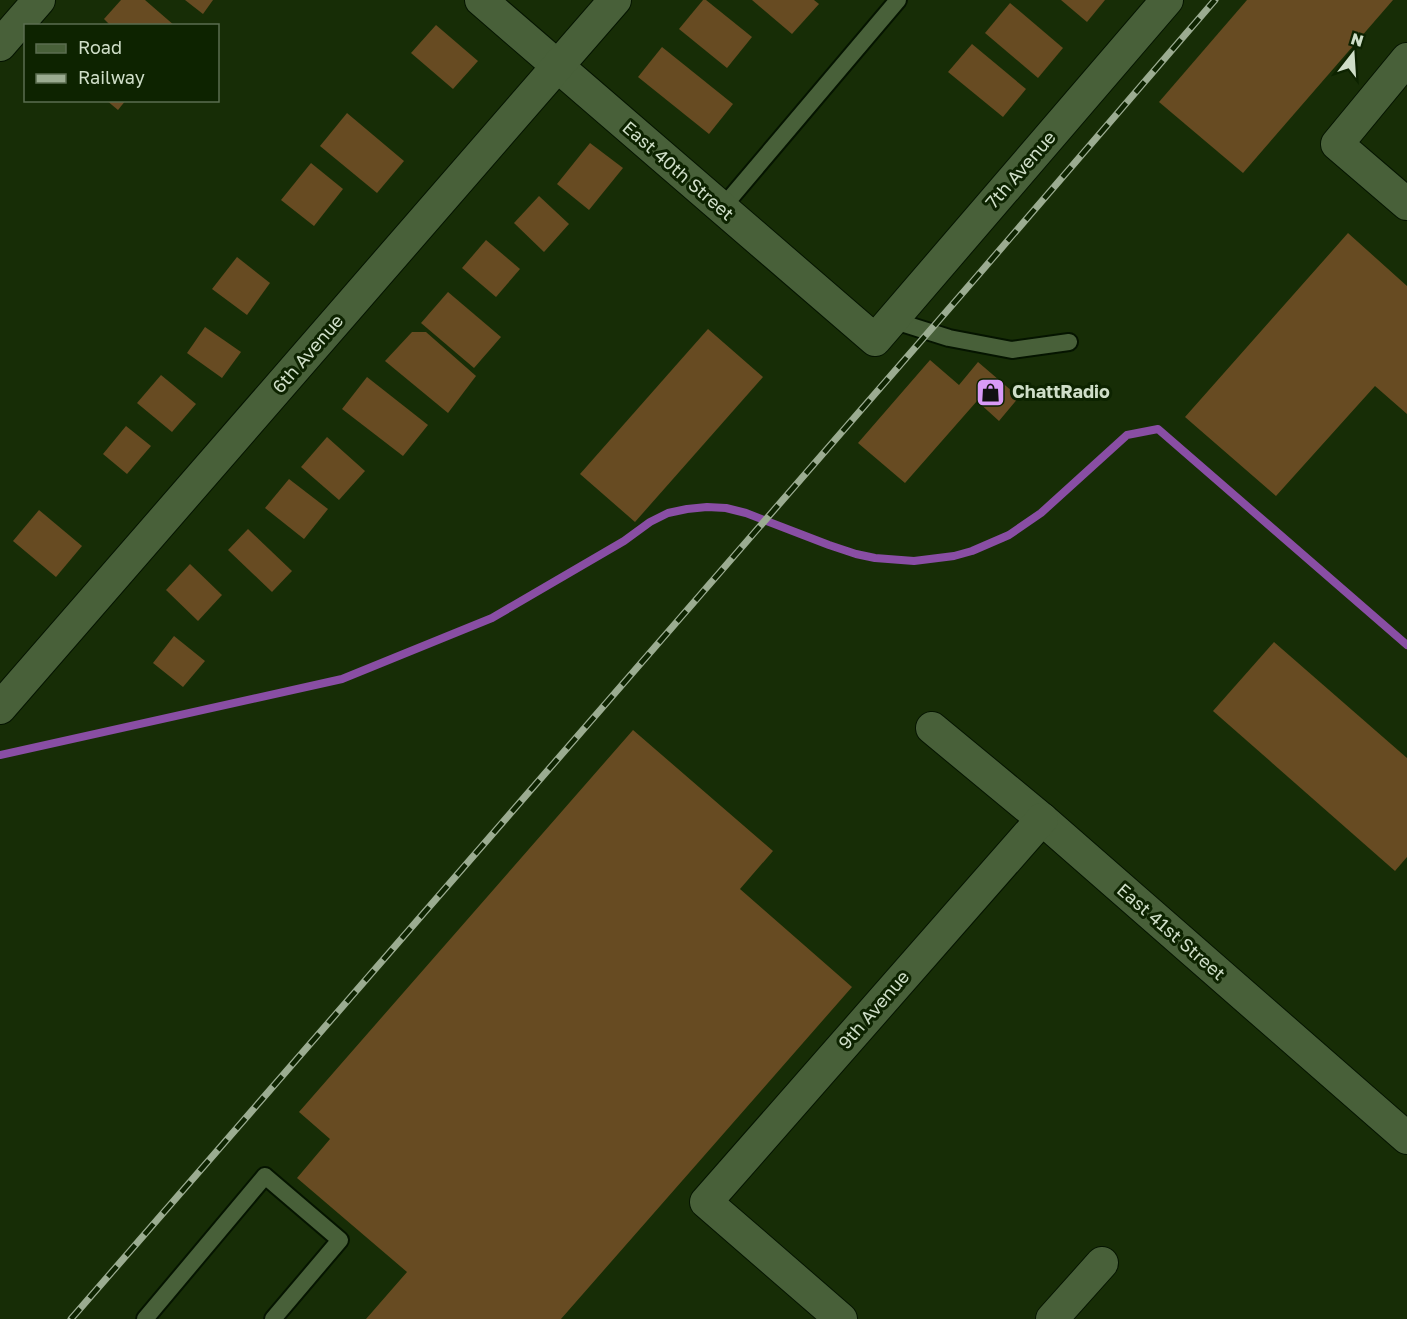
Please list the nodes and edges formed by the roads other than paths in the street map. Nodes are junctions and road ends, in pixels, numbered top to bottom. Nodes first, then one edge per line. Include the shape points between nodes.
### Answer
1 (39, 0) edge
2 (481, 0) edge
3 (615, 0) edge
4 (898, 0) edge
5 (1167, 0) edge
6 (0, 45) edge
7 (1407, 60) edge
8 (558, 68) junction
9 (1407, 204) edge
10 (722, 208) junction
11 (883, 330) junction
12 (1069, 342) dead end
13 (2, 702) edge
14 (932, 728) dead end
15 (1042, 819) junction
16 (1407, 1138) edge
17 (1102, 1263) dead end
18 (145, 1319) edge
19 (273, 1319) edge
20 (841, 1319) edge
21 (1052, 1319) edge

1 - 6 street
2 - 8 street, East 40th Street
3 - 8 street, 6th Avenue
4 - 10 lane
5 - 11 street, 7th Avenue
7 - 9 street via 1337,144
8 - 10 street, East 40th Street
8 - 13 street, 6th Avenue
10 - 11 street, East 40th Street
11 - 12 lane via 1012,350
14 - 15 street, East 41st Street
15 - 16 street, East 41st Street
15 - 20 street, 9th Avenue via 706,1202
17 - 21 street
18 - 19 lane via 266,1176 340,1240

